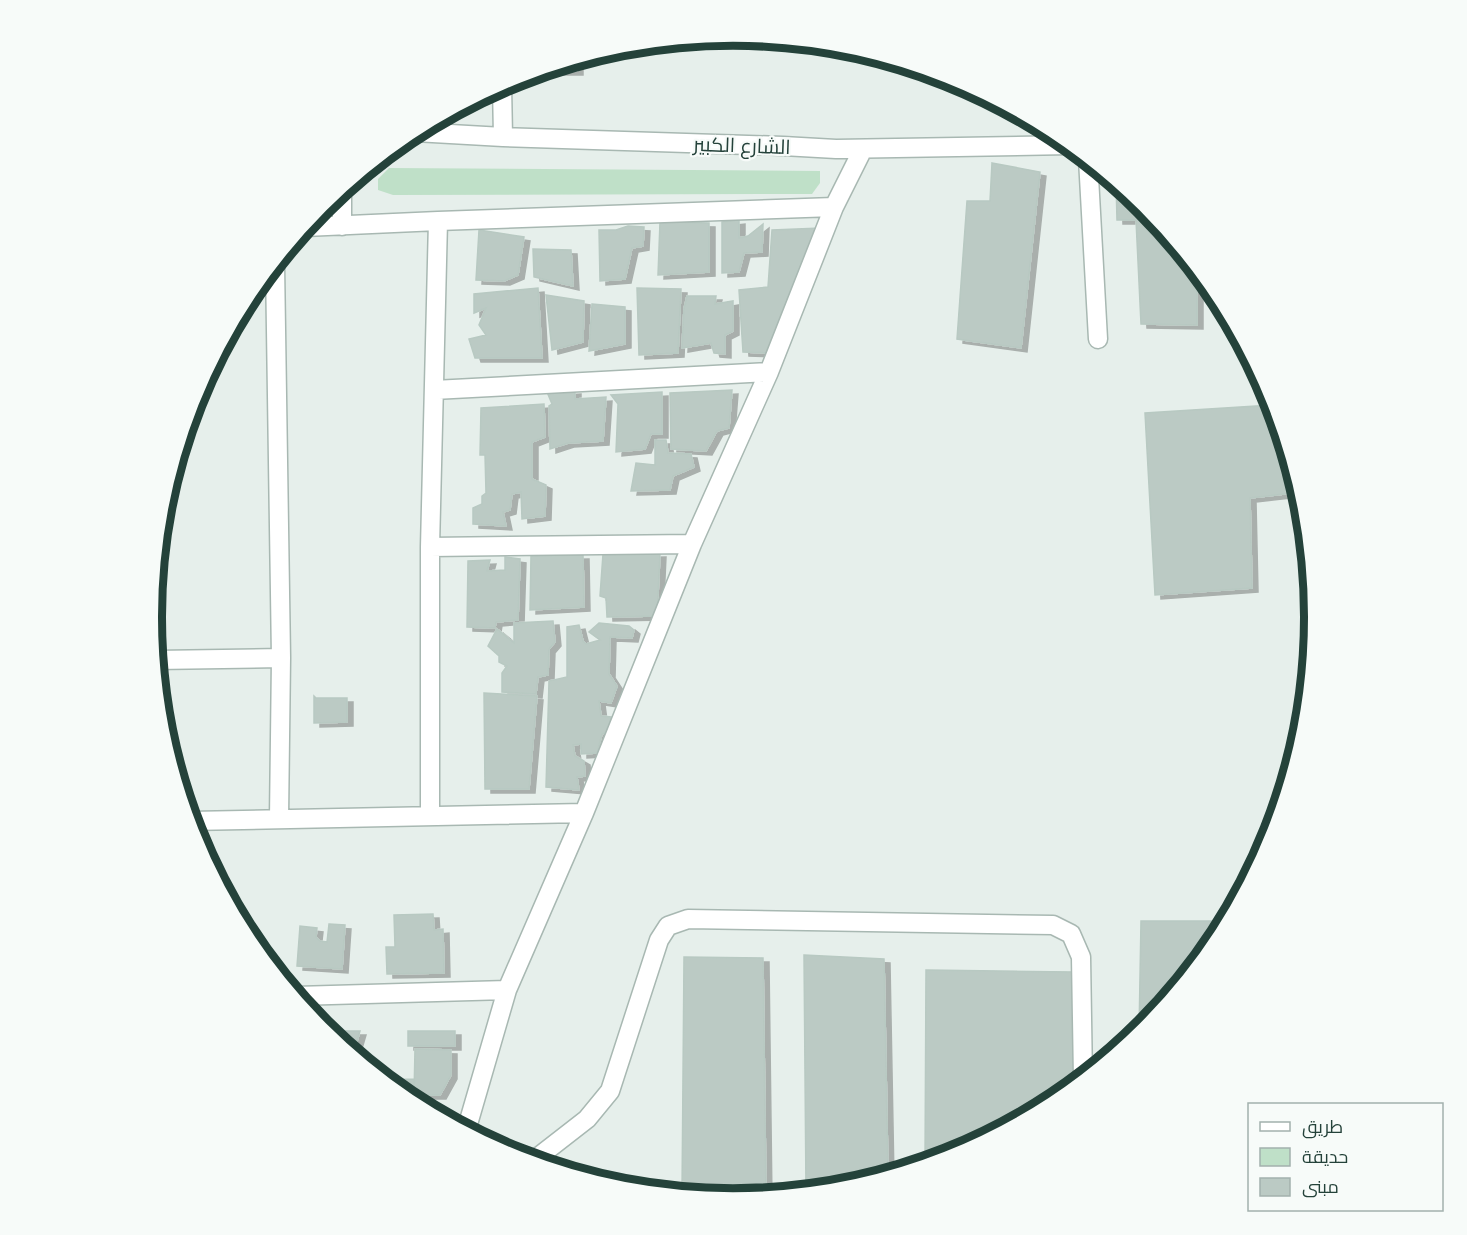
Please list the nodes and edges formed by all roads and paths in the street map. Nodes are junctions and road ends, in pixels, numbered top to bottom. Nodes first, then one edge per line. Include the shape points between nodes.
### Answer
1 (502, 96) edge
2 (432, 133) edge
3 (503, 137) junction
4 (1054, 145) edge
5 (863, 149) junction
6 (1089, 170) edge
7 (342, 202) edge
8 (834, 207) junction
9 (438, 221) junction
10 (342, 226) junction
11 (318, 227) edge
12 (275, 277) edge
13 (1098, 339) dead end
14 (769, 372) junction
15 (434, 390) junction
16 (692, 544) junction
17 (430, 547) junction
18 (281, 657) junction
19 (164, 660) edge
20 (584, 813) junction
21 (430, 816) junction
22 (279, 818) junction
23 (200, 821) edge
24 (507, 990) junction
25 (306, 996) edge
26 (1083, 1069) edge
27 (468, 1123) edge
28 (541, 1155) edge

1 - 3 street
2 - 3 street, الشارع الكبير
3 - 5 street, الشارع الكبير
4 - 5 street, الشارع الكبير
5 - 8 street
6 - 13 street
7 - 10 street
8 - 9 street
8 - 14 street
9 - 10 street
9 - 15 street
10 - 11 street
12 - 18 street
14 - 15 street
14 - 16 street
15 - 17 street
16 - 17 street
16 - 20 street
17 - 21 street
18 - 19 street
18 - 22 street
20 - 21 street
20 - 24 street
21 - 22 street
22 - 23 street
24 - 25 street
24 - 27 street
26 - 28 street via 1081,957 1071,934 1053,925 688,919 668,926 658,940 610,1091 587,1119

